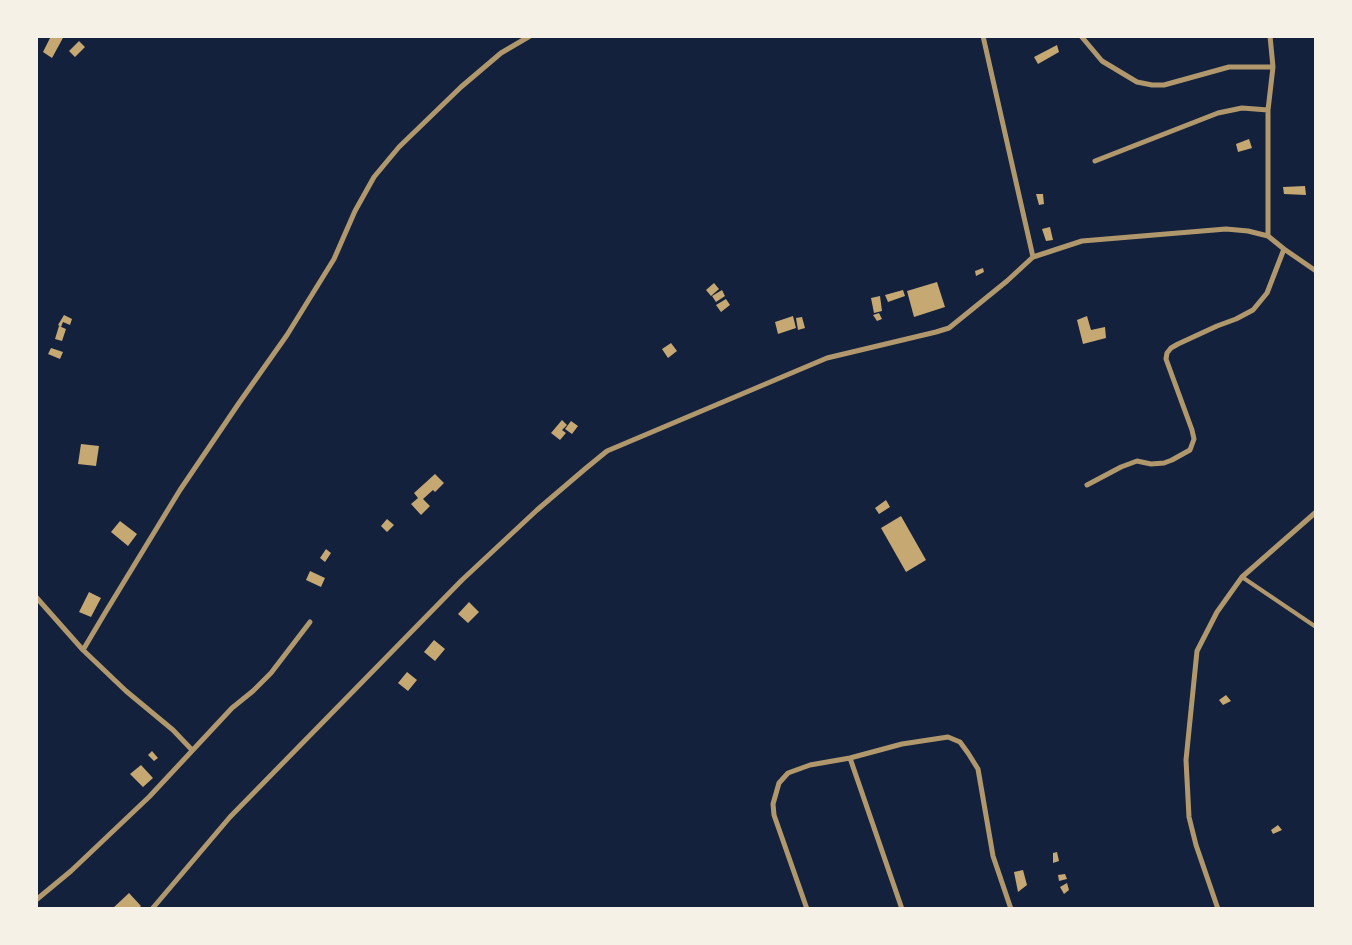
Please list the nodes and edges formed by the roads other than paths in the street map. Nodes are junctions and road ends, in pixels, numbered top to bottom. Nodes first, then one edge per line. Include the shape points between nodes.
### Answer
1 (530, 36) edge
2 (983, 36) edge
3 (1082, 36) edge
4 (1270, 36) edge
5 (1273, 67) junction
6 (1268, 110) junction
7 (1095, 161) dead end
8 (1268, 236) junction
9 (1284, 250) junction
10 (1033, 257) junction
11 (1316, 271) edge
12 (1087, 485) dead end
13 (1316, 512) edge
14 (1242, 577) junction
15 (36, 597) edge
16 (310, 622) dead end
17 (1316, 627) edge
18 (83, 650) junction
19 (192, 750) junction
20 (850, 758) junction
21 (36, 900) edge
22 (152, 909) edge
23 (807, 909) edge
24 (902, 909) edge
25 (1011, 909) edge
26 (1218, 909) edge

1 - 18 street via 501,53 461,87 399,148 374,178 334,259 293,327 180,490
2 - 10 street
3 - 5 street via 1102,61 1137,82 1152,85 1164,85 1229,67
4 - 5 street
5 - 6 street
6 - 7 street via 1242,108 1218,113
6 - 8 street
8 - 9 street
8 - 10 street via 1226,228 1082,241
9 - 11 street
9 - 12 street via 1267,293 1253,310 1170,348 1167,353 1192,430 1194,439 1190,450 1164,463 1137,461
10 - 22 street via 949,328 826,358 607,451 462,580 230,817
13 - 14 street
14 - 17 lane
14 - 26 street via 1217,612 1197,651 1186,760 1188,817
15 - 18 street
16 - 19 street via 270,673
18 - 19 street
19 - 21 street via 100,845
20 - 23 street via 810,765 788,773 775,794 774,815
20 - 24 street
20 - 25 street via 902,744 948,738 960,742 978,770 993,856

